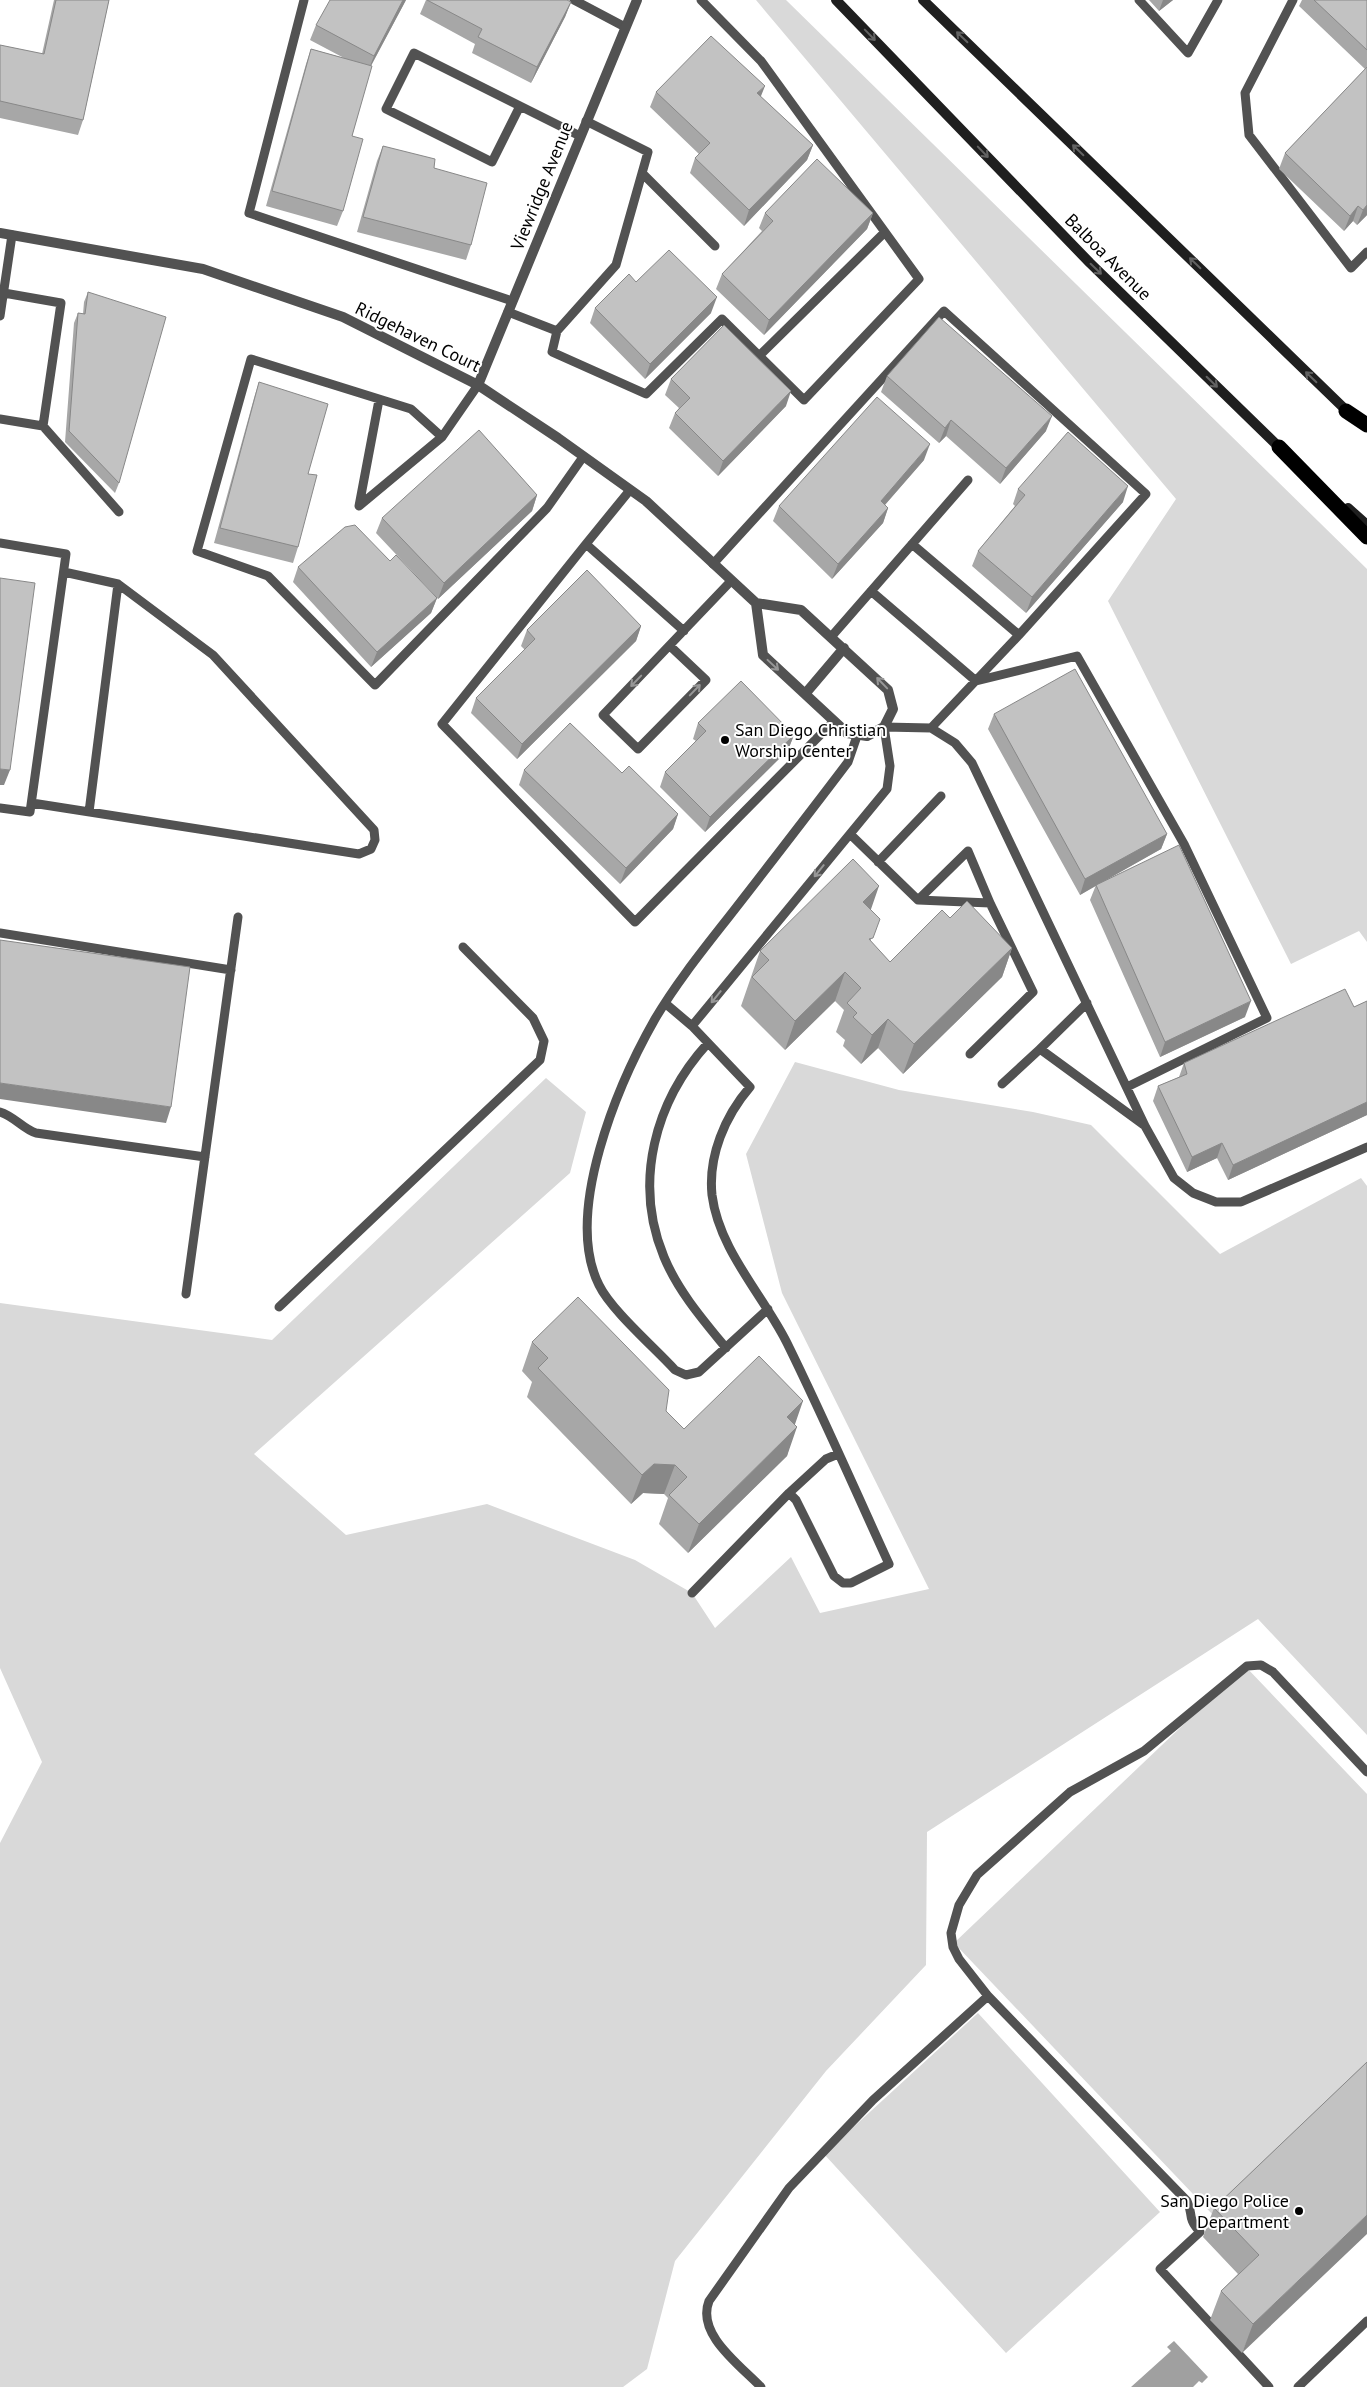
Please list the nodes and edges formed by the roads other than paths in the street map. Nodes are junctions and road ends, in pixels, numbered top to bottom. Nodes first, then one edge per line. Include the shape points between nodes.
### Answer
1 (304, 0) edge
2 (574, 0) edge
3 (701, 0) edge
4 (836, 0) edge
5 (923, 0) edge
6 (1139, 0) edge
7 (1218, 0) edge
8 (1293, 0) edge
9 (634, 1) edge
10 (625, 27) junction
11 (520, 106) junction
12 (586, 122) junction
13 (580, 136) junction
14 (642, 173) junction
15 (885, 232) junction
16 (0, 233) edge
17 (12, 236) junction
18 (715, 246) dead end
19 (1367, 252) edge
20 (4, 293) junction
21 (512, 301) junction
22 (508, 312) junction
23 (0, 316) edge
24 (557, 331) junction
25 (759, 356) junction
26 (478, 384) junction
27 (379, 400) junction
28 (1346, 411) junction
29 (0, 419) edge
30 (1367, 425) edge
31 (43, 426) junction
32 (1367, 429) edge
33 (442, 437) junction
34 (1279, 447) junction
35 (583, 456) junction
36 (968, 480) dead end
37 (630, 490) junction
38 (119, 512) dead end
39 (1367, 525) edge
40 (1367, 537) edge
41 (0, 543) edge
42 (586, 544) junction
43 (912, 544) junction
44 (713, 564) junction
45 (64, 572) junction
46 (731, 581) junction
47 (118, 584) junction
48 (871, 592) junction
49 (756, 604) junction
50 (684, 631) junction
51 (1019, 635) junction
52 (831, 637) junction
53 (670, 646) junction
54 (844, 648) junction
55 (976, 681) junction
56 (804, 694) junction
57 (834, 721) junction
58 (884, 727) junction
59 (931, 728) junction
60 (857, 736) junction
61 (941, 796) dead end
62 (32, 803) junction
63 (0, 808) edge
64 (89, 812) junction
65 (850, 834) junction
66 (878, 862) junction
67 (918, 900) junction
68 (990, 903) junction
69 (238, 918) dead end
70 (0, 933) edge
71 (463, 947) dead end
72 (231, 970) junction
73 (1087, 1002) junction
74 (666, 1004) junction
75 (692, 1026) junction
76 (708, 1043) junction
77 (1040, 1049) junction
78 (970, 1054) dead end
79 (1002, 1084) dead end
80 (1127, 1087) junction
81 (0, 1112) edge
82 (1146, 1126) junction
83 (1367, 1147) edge
84 (205, 1157) junction
85 (186, 1294) dead end
86 (279, 1307) dead end
87 (768, 1309) junction
88 (726, 1348) junction
89 (838, 1454) junction
90 (789, 1493) junction
91 (692, 1593) dead end
92 (1367, 1772) edge
93 (988, 1996) junction
94 (1367, 2321) edge
95 (761, 2387) edge
96 (1268, 2387) edge
97 (1298, 2387) edge

1 - 21 lane via 250,213
2 - 10 lane
3 - 15 lane via 761,61
4 -> 34 main road, Balboa Avenue via 1090,263
28 -> 5 main road
6 - 7 lane via 1188,53
8 - 19 lane via 1245,93 1249,135 1351,268
9 - 10 street, Viewridge Avenue
10 - 12 street, Viewridge Avenue
11 - 11 lane via 414,53 386,109 492,162
11 - 13 lane
12 - 13 street, Viewridge Avenue
12 - 14 lane via 648,152
13 - 21 street, Viewridge Avenue
14 - 18 lane
14 - 24 lane via 616,265
15 - 25 lane
15 - 25 lane via 919,279 804,400
16 - 17 street, Ridgehaven Court
17 - 20 lane
17 - 26 street, Ridgehaven Court via 203,269 343,317
20 - 23 lane
20 - 31 lane via 61,303
21 - 22 street, Viewridge Avenue
22 - 24 lane
22 - 26 street, Viewridge Avenue
24 - 25 lane via 552,352 646,394 722,320
26 - 33 lane
26 - 35 street, Ridgehaven Court
27 - 33 lane via 410,409
27 - 33 lane via 359,506
27 - 35 lane via 251,359 196,552 268,576 375,686 547,508
28 - 30 highway
28 - 32 main road
29 - 31 lane
31 - 38 lane
34 - 39 main road, Balboa Avenue
34 - 40 highway
35 - 37 street, Ridgehaven Court
36 - 43 lane
37 - 42 lane
37 - 44 street, Ridgehaven Court
41 - 45 lane via 66,554
42 - 50 lane
42 - 57 lane via 442,724 635,922
43 - 48 lane
43 - 51 lane
44 - 46 street, Ridgehaven Court
44 - 51 lane via 944,311 1146,494
45 - 47 lane
45 - 62 lane
46 - 49 street, Ridgehaven Court
46 - 50 lane
47 - 64 lane
47 - 64 lane via 213,655 374,830 375,840 370,850 359,854
48 - 52 lane
48 - 55 lane
49 - 52 street via 801,610
49 -> 56 street via 762,655
50 - 53 lane
51 - 55 lane
52 - 54 street
53 -> 53 lane via 603,715 638,750 706,680
54 - 56 street
58 -> 54 street via 892,709 888,690
55 - 59 lane
55 - 80 lane via 1077,656 1184,844 1267,1018
56 - 57 street
57 - 60 street via 847,733
58 - 59 lane
58 - 60 street via 867,736
58 - 65 lane via 890,766 887,789
59 - 73 lane via 955,742 972,763
60 - 74 lane via 848,762 685,973
61 - 66 lane
62 - 63 lane via 30,812
62 - 64 lane
65 - 66 lane
65 -> 75 lane
66 - 67 lane
67 - 68 lane
67 - 68 lane via 968,851
68 - 78 lane via 1033,992
69 - 72 lane
70 - 72 lane
71 - 86 lane via 533,1018 544,1041 540,1060
72 - 84 lane
73 - 77 lane
73 - 80 lane
74 - 75 lane
74 - 88 lane via 637,1055 622,1090 592,1179 588,1209 591,1260 608,1300 675,1370 686,1375 699,1372
75 - 76 lane
76 - 87 lane via 750,1087 735,1104 720,1138 712,1194 727,1240
76 - 88 lane via 680,1078 660,1117 652,1148 651,1196 654,1222 665,1258 698,1314
77 - 79 lane
77 - 82 lane
80 - 82 lane
81 - 84 lane via 36,1133
82 - 83 lane via 1174,1178 1193,1193 1216,1202 1240,1202
84 - 85 lane
87 - 88 lane
87 - 89 lane via 787,1342
89 - 90 lane via 826,1459
89 - 90 lane via 889,1564 851,1583 843,1583 834,1576 796,1500
90 - 91 lane
92 - 93 lane via 1272,1672 1261,1665 1247,1666 1144,1751 1070,1792 977,1875 959,1904 951,1933 959,1959
93 - 95 lane via 874,2100 789,2188 713,2294 706,2308 710,2332
93 - 96 lane via 1187,2201 1190,2221 1200,2232 1160,2269
94 - 97 lane

